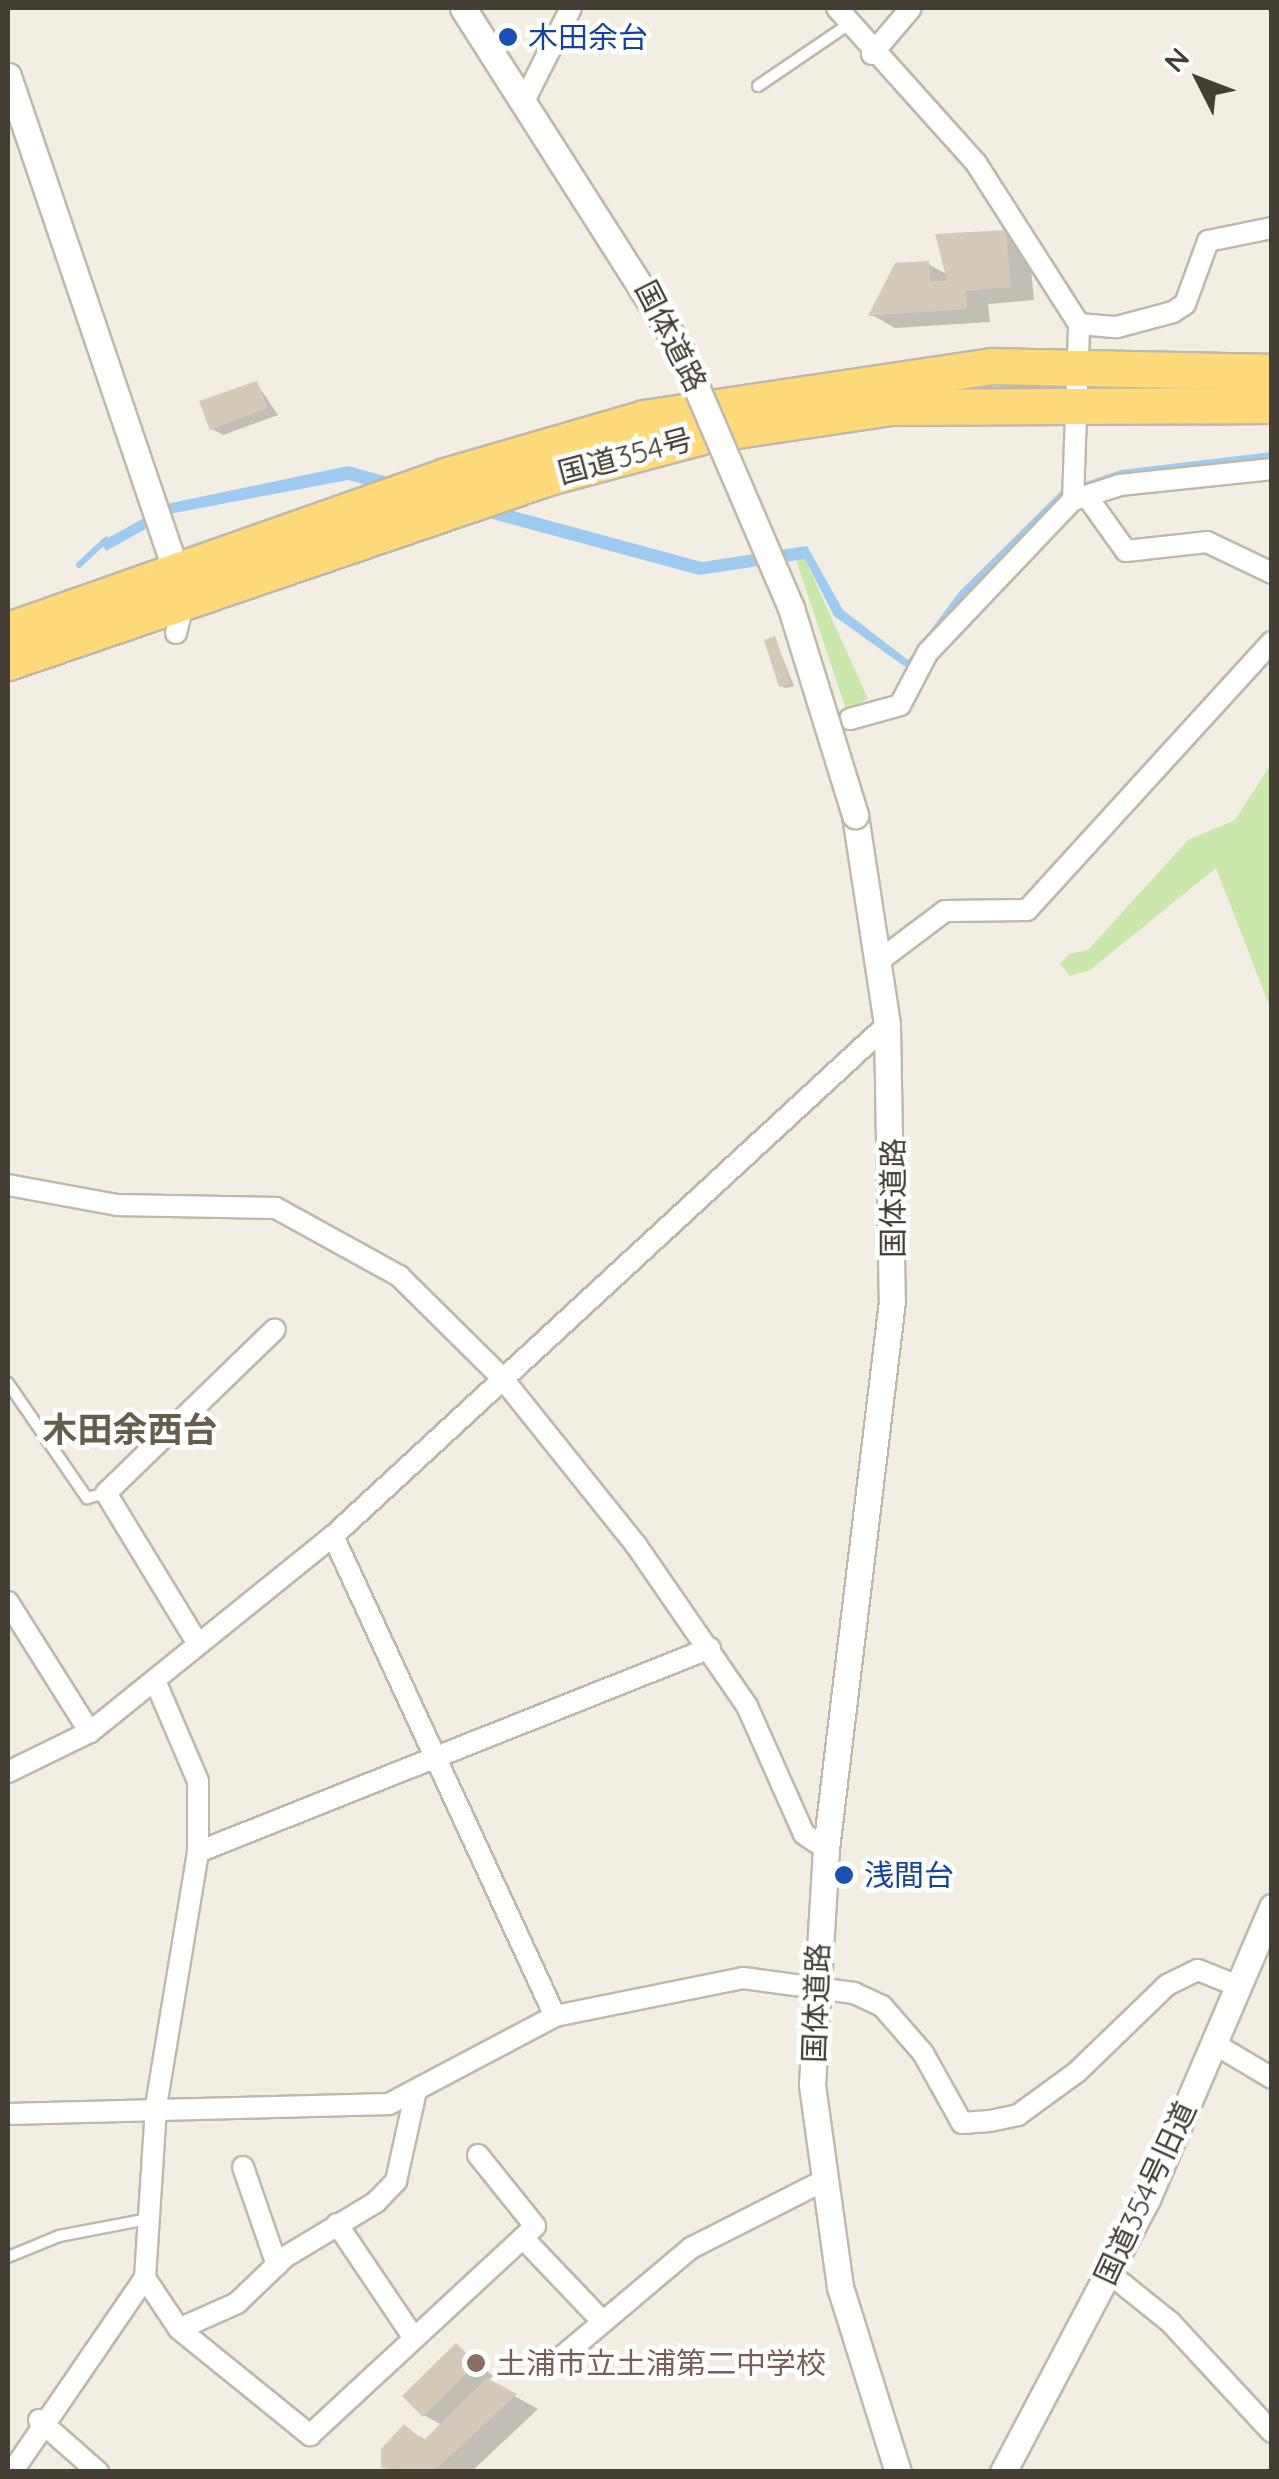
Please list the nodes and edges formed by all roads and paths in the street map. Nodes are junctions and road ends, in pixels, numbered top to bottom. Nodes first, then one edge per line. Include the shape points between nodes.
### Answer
1 (462, 8) edge
2 (571, 8) edge
3 (911, 8) edge
4 (843, 16) edge
5 (872, 54) junction
6 (8, 76) edge
7 (758, 86) dead end
8 (526, 98) junction
9 (1272, 228) edge
10 (1079, 324) junction
11 (1272, 372) edge
12 (1080, 382) junction
13 (1272, 405) edge
14 (1272, 469) edge
15 (1081, 499) junction
16 (1272, 573) edge
17 (179, 602) junction
18 (8, 630) edge
19 (1272, 642) edge
20 (8, 662) edge
21 (850, 719) dead end
22 (880, 960) junction
23 (887, 1024) junction
24 (8, 1185) edge
25 (274, 1329) dead end
26 (504, 1379) junction
27 (8, 1383) edge
28 (106, 1492) junction
29 (332, 1536) junction
30 (8, 1602) edge
31 (195, 1639) junction
32 (710, 1648) junction
33 (156, 1683) junction
34 (90, 1732) junction
35 (434, 1760) junction
36 (8, 1772) edge
37 (826, 1849) junction
38 (198, 1852) junction
39 (1272, 1907) edge
40 (814, 1986) junction
41 (1238, 1986) junction
42 (554, 2016) junction
43 (1214, 2042) junction
44 (1272, 2078) edge
45 (415, 2095) junction
46 (156, 2106) junction
47 (8, 2114) edge
48 (478, 2155) dead end
49 (243, 2167) dead end
50 (822, 2181) junction
51 (143, 2220) junction
52 (337, 2224) junction
53 (523, 2238) junction
54 (8, 2257) edge
55 (277, 2265) junction
56 (1108, 2273) junction
57 (145, 2278) junction
58 (603, 2322) junction
59 (180, 2330) junction
60 (414, 2338) junction
61 (558, 2360) dead end
62 (39, 2420) junction
63 (1272, 2432) edge
64 (1006, 2470) edge
65 (12, 2472) edge
66 (98, 2472) edge
67 (898, 2472) edge

1 - 8 street, 国体道路
2 - 8 street
3 - 5 street
4 - 5 street
4 - 7 lane
5 - 10 street via 976,164
6 - 17 street
8 - 22 street, 国体道路, bridge via 680,348 791,608 855,815
9 - 10 street via 1208,240 1185,304 1173,312 1118,327
10 - 12 street
11 - 12 highway, 国道354号
12 - 13 highway, 国道354号
12 - 15 street
12 - 17 highway, 国道354号 via 886,376 644,418
14 - 15 street via 1120,486
15 - 16 street via 1126,552 1207,542
15 - 21 street via 928,652 900,706
17 - 18 highway, 国道354号
17 - 20 highway, 国道354号
19 - 22 street via 1027,910 945,912
22 - 23 street, 国体道路
23 - 26 street
23 - 37 street, 国体道路 via 892,1301
24 - 26 street via 117,1205 276,1208 399,1276
25 - 28 street
26 - 29 street
26 - 32 street
27 - 28 lane via 87,1498
28 - 31 street
29 - 31 street
29 - 35 street
30 - 34 street
31 - 33 street
32 - 35 street
32 - 37 street via 747,1706 804,1834
33 - 34 street
33 - 38 street via 198,1781
34 - 36 street
35 - 38 street
35 - 42 street
37 - 40 street, 国体道路
38 - 46 street
39 - 41 street, 国道354号旧道
40 - 41 street via 882,2006 923,2053 962,2123 1018,2115 1077,2072 1130,2015 1198,1970
40 - 42 street via 743,1978
40 - 50 street, 国体道路
41 - 43 street, 国道354号旧道
42 - 45 street
43 - 44 street
43 - 56 street, 国道354号旧道
45 - 46 street via 352,2108
45 - 52 street via 396,2182
46 - 47 street
46 - 51 street
48 - 53 street via 536,2226
49 - 55 street
50 - 58 street via 691,2248
50 - 67 street, 国体道路 via 840,2287
51 - 54 lane via 59,2236
51 - 57 street
52 - 55 street
52 - 60 street
53 - 58 street
53 - 60 street
55 - 59 street via 237,2303
56 - 63 street via 1170,2322
56 - 64 street, 国道354号旧道
57 - 59 street
57 - 62 street
58 - 61 street
59 - 60 street via 310,2436
62 - 65 street
62 - 66 street

